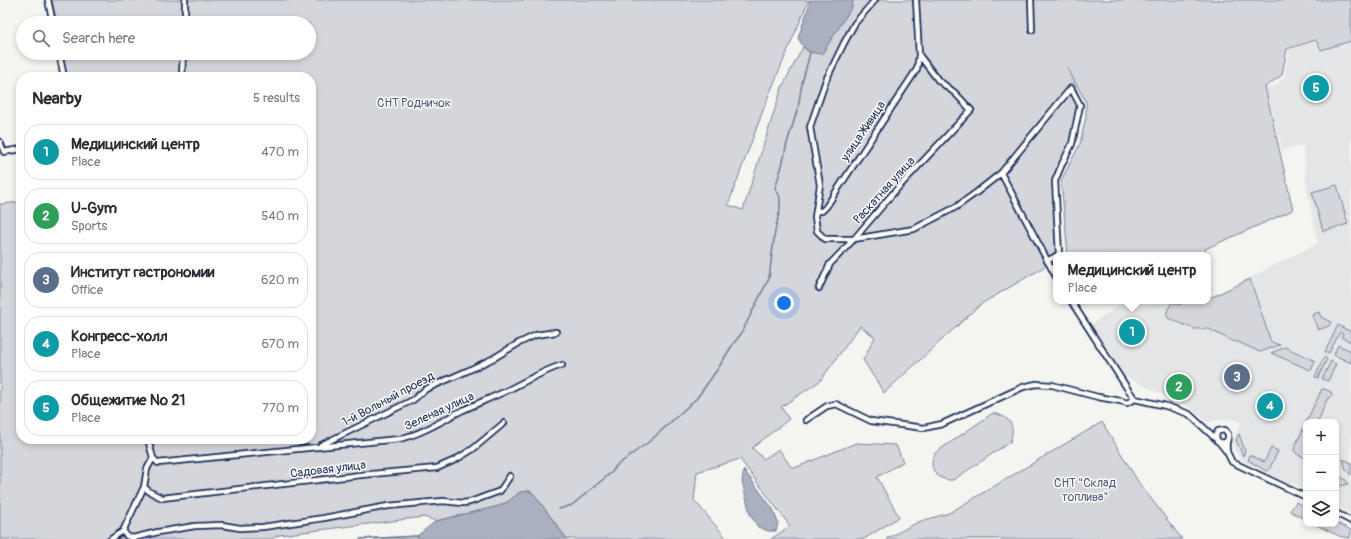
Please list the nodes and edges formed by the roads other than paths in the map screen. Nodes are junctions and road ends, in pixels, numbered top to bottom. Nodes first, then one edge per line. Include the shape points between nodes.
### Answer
1 (48, 0) edge
2 (184, 0) edge
3 (875, 0) edge
4 (916, 0) edge
5 (1031, 0) edge
6 (52, 16) edge
7 (185, 16) edge
8 (1032, 30) dead end
9 (918, 55) junction
10 (60, 60) edge
11 (183, 60) edge
12 (63, 72) edge
13 (182, 72) edge
14 (0, 142) edge
15 (16, 151) edge
16 (2, 152) edge
17 (1001, 173) junction
18 (816, 211) junction
19 (854, 239) junction
20 (1059, 252) edge
21 (1053, 258) edge
22 (1047, 261) junction
23 (1053, 272) edge
24 (819, 288) dead end
25 (1073, 304) edge
26 (556, 332) dead end
27 (562, 365) dead end
28 (1135, 399) junction
29 (806, 420) dead end
30 (504, 423) dead end
31 (1208, 430) junction
32 (1218, 431) junction
33 (1218, 440) junction
34 (1226, 441) junction
35 (149, 444) edge
36 (317, 447) junction
37 (1227, 452) junction
38 (153, 458) junction
39 (510, 476) dead end
40 (144, 487) junction
41 (1303, 496) edge
42 (1339, 515) edge
43 (1351, 521) edge
44 (123, 531) junction
45 (111, 539) edge

1 - 6 street
2 - 7 street
3 - 18 street via 855,23 844,43 826,80 810,127 820,185
4 - 9 street, улица Живица
5 - 8 street
9 - 18 street, улица Живица via 917,69 913,76 826,207 822,211
9 - 19 street, Раскатная улица via 938,80 972,110 895,191
10 - 12 street
11 - 13 street
14 - 16 street
15 - 16 street
17 - 19 street via 956,207 914,229
17 - 20 street via 1071,88 1080,105 1072,144 1055,182
17 - 22 street
18 - 19 street via 817,231 825,238
19 - 24 street, Раскатная улица via 830,264
21 - 22 street
22 - 23 street
25 - 28 street
26 - 36 street, 1-й Вольный проезд via 536,335 519,343 494,358 426,388 413,400
27 - 36 street, Зеленая улица via 547,369 408,438
28 - 29 street via 1127,403 1052,385 1036,384 1023,387 942,424 924,428 871,421 836,404 827,406
28 - 31 street via 1189,414
30 - 40 street, Садовая улица via 473,449 437,468 162,498
31 - 32 street
31 - 33 street
32 - 33 street
32 - 34 street via 1222,430 1229,435
33 - 34 street via 1223,443
33 - 37 street
34 - 37 street
35 - 38 street
36 - 38 street, Зеленая улица via 158,463
37 - 41 street via 1232,462
38 - 40 street via 147,470
39 - 44 street via 500,492 463,503 444,501 388,506 263,527 195,526 133,538
40 - 44 street
42 - 43 street
44 - 45 street

